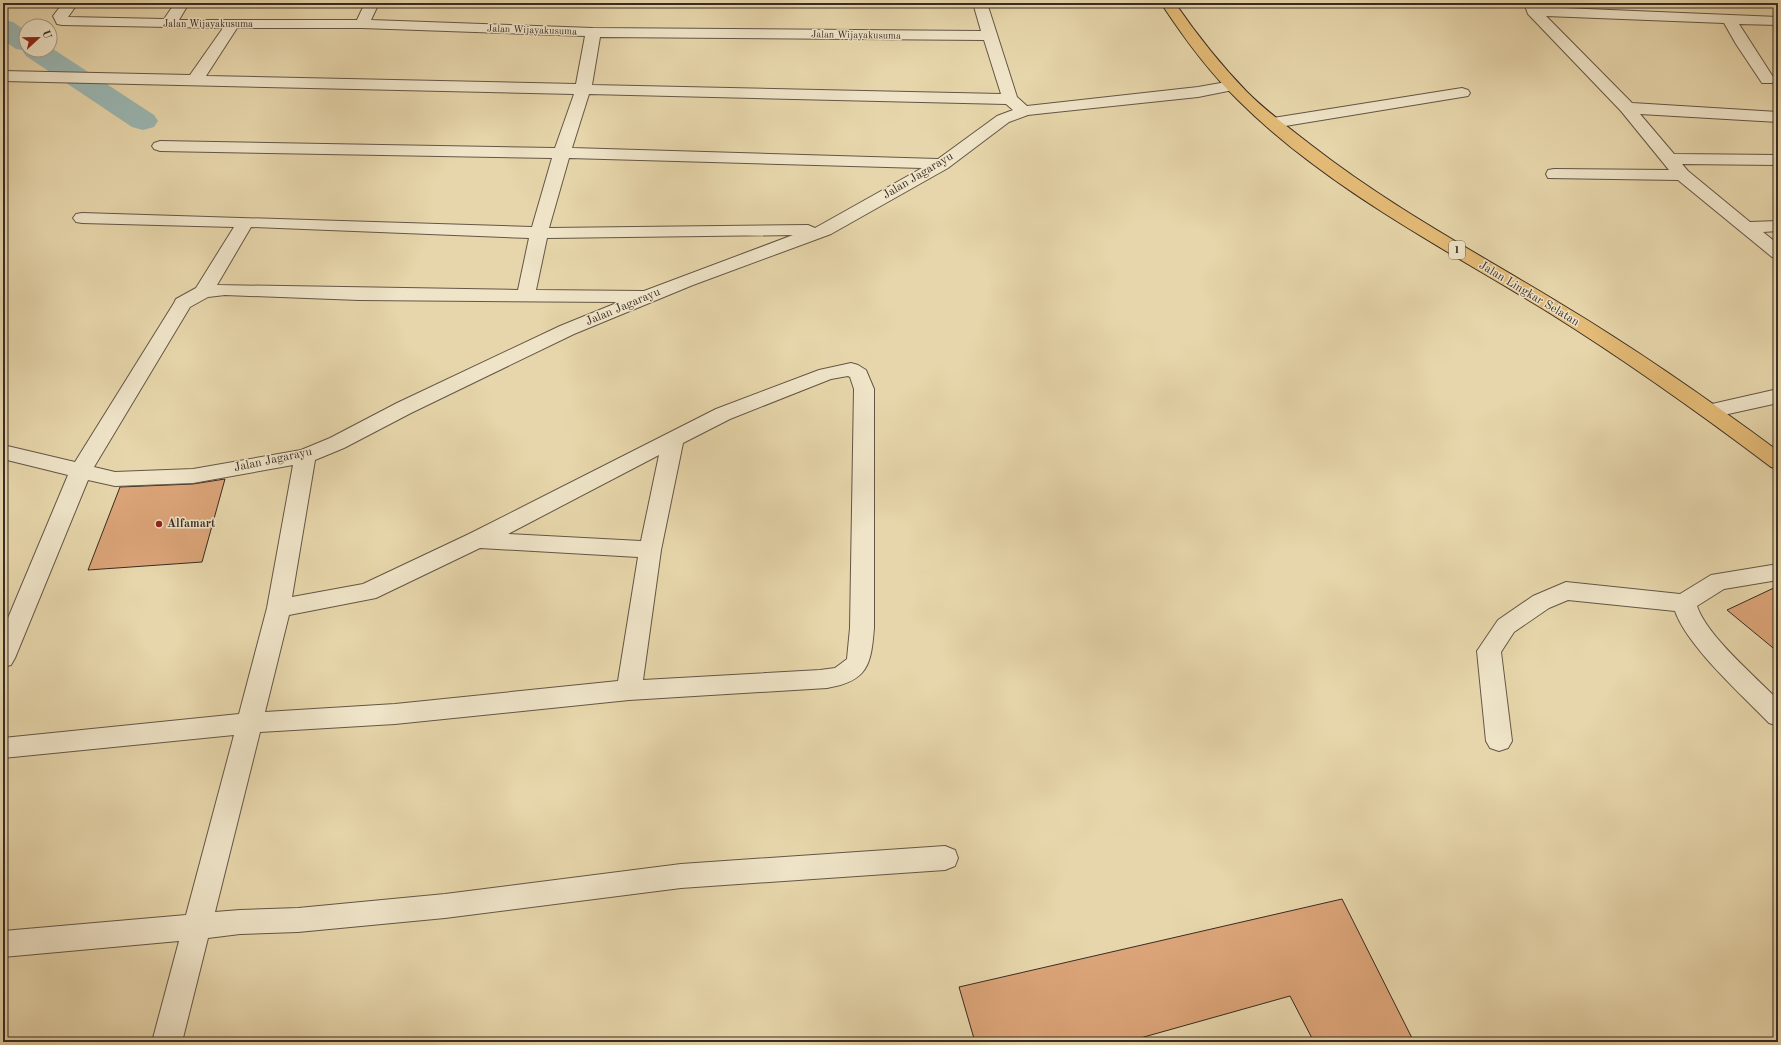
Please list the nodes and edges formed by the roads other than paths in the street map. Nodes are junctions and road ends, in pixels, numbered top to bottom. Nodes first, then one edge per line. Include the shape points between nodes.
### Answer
1 (71, 3) edge
2 (182, 3) edge
3 (372, 3) edge
4 (980, 3) edge
5 (1168, 3) edge
6 (1532, 7) edge
7 (1730, 20) junction
8 (1778, 21) edge
9 (169, 24) junction
10 (233, 24) junction
11 (362, 24) junction
12 (593, 32) junction
13 (989, 36) junction
14 (3, 76) edge
15 (195, 80) junction
16 (1767, 80) dead end
17 (1232, 86) junction
18 (583, 89) junction
19 (1462, 93) dead end
20 (1010, 99) junction
21 (1627, 108) junction
22 (1025, 111) junction
23 (1778, 117) edge
24 (1273, 124) junction
25 (160, 146) dead end
26 (562, 153) junction
27 (1669, 159) junction
28 (1778, 160) edge
29 (942, 164) junction
30 (1554, 174) dead end
31 (1682, 175) junction
32 (82, 218) dead end
33 (246, 222) junction
34 (1778, 226) edge
35 (1747, 227) junction
36 (825, 230) junction
37 (539, 233) junction
38 (1778, 253) edge
39 (203, 292) junction
40 (526, 296) junction
41 (649, 296) junction
42 (1778, 396) edge
43 (1710, 411) junction
44 (673, 439) junction
45 (3, 452) edge
46 (305, 456) junction
47 (1778, 462) edge
48 (81, 470) junction
49 (477, 540) junction
50 (650, 550) junction
51 (1778, 572) edge
52 (1684, 603) junction
53 (279, 608) junction
54 (3, 658) edge
55 (629, 690) junction
56 (1778, 716) edge
57 (249, 723) junction
58 (1499, 741) dead end
59 (3, 748) edge
60 (945, 858) dead end
61 (197, 927) junction
62 (3, 944) edge
63 (167, 1042) edge

1 - 9 street, Jalan Wijayakusuma via 60,16 62,21
2 - 9 street
3 - 11 street
4 - 13 street
5 - 17 highway, Jalan Lingkar Selatan / 1 via 1207,57
6 - 7 street
6 - 21 street
7 - 8 street
7 - 16 street
9 - 10 street, Jalan Wijayakusuma
10 - 11 street, Jalan Wijayakusuma
10 - 15 street
11 - 12 street, Jalan Wijayakusuma
12 - 13 street, Jalan Wijayakusuma
12 - 18 street
13 - 20 street
14 - 15 street
15 - 18 street
17 - 22 street, Jalan Jagarayu
17 - 24 highway, Jalan Lingkar Selatan / 1
18 - 20 street
18 - 26 street
19 - 24 street
20 - 22 street
21 - 23 street
21 - 27 street
22 - 29 street, Jalan Jagarayu via 1003,119
24 - 43 highway, Jalan Lingkar Selatan / 1 via 1354,185 1588,330
25 - 26 street
26 - 29 street
26 - 37 street
27 - 28 street
27 - 31 street
29 - 36 street, Jalan Jagarayu
30 - 31 street
31 - 35 street
32 - 33 street
33 - 37 street
33 - 39 street
34 - 35 street
35 - 38 street
36 - 37 street
36 - 41 street, Jalan Jagarayu
37 - 40 street
39 - 40 street via 225,289
39 - 48 street via 183,303
40 - 41 street
41 - 46 street, Jalan Jagarayu via 566,330
42 - 43 street
43 - 47 highway, Jalan Lingkar Selatan / 1
44 - 49 street
44 - 50 street
44 - 55 street via 723,414 826,374 851,369 859,374 864,397 862,628 858,662 850,672 832,679
45 - 48 street, Jalan Jagarayu
46 - 48 street, Jalan Jagarayu via 180,477 115,479
46 - 53 street
48 - 54 street
49 - 50 street
49 - 53 street via 368,592
50 - 55 street
51 - 52 street via 1719,581
52 - 56 street via 1690,621 1709,645
52 - 58 street via 1566,590 1541,602 1506,626 1489,651
53 - 57 street
55 - 57 street via 395,714
57 - 59 street
57 - 61 street
60 - 61 street via 681,876 445,906
61 - 62 street
61 - 63 street

